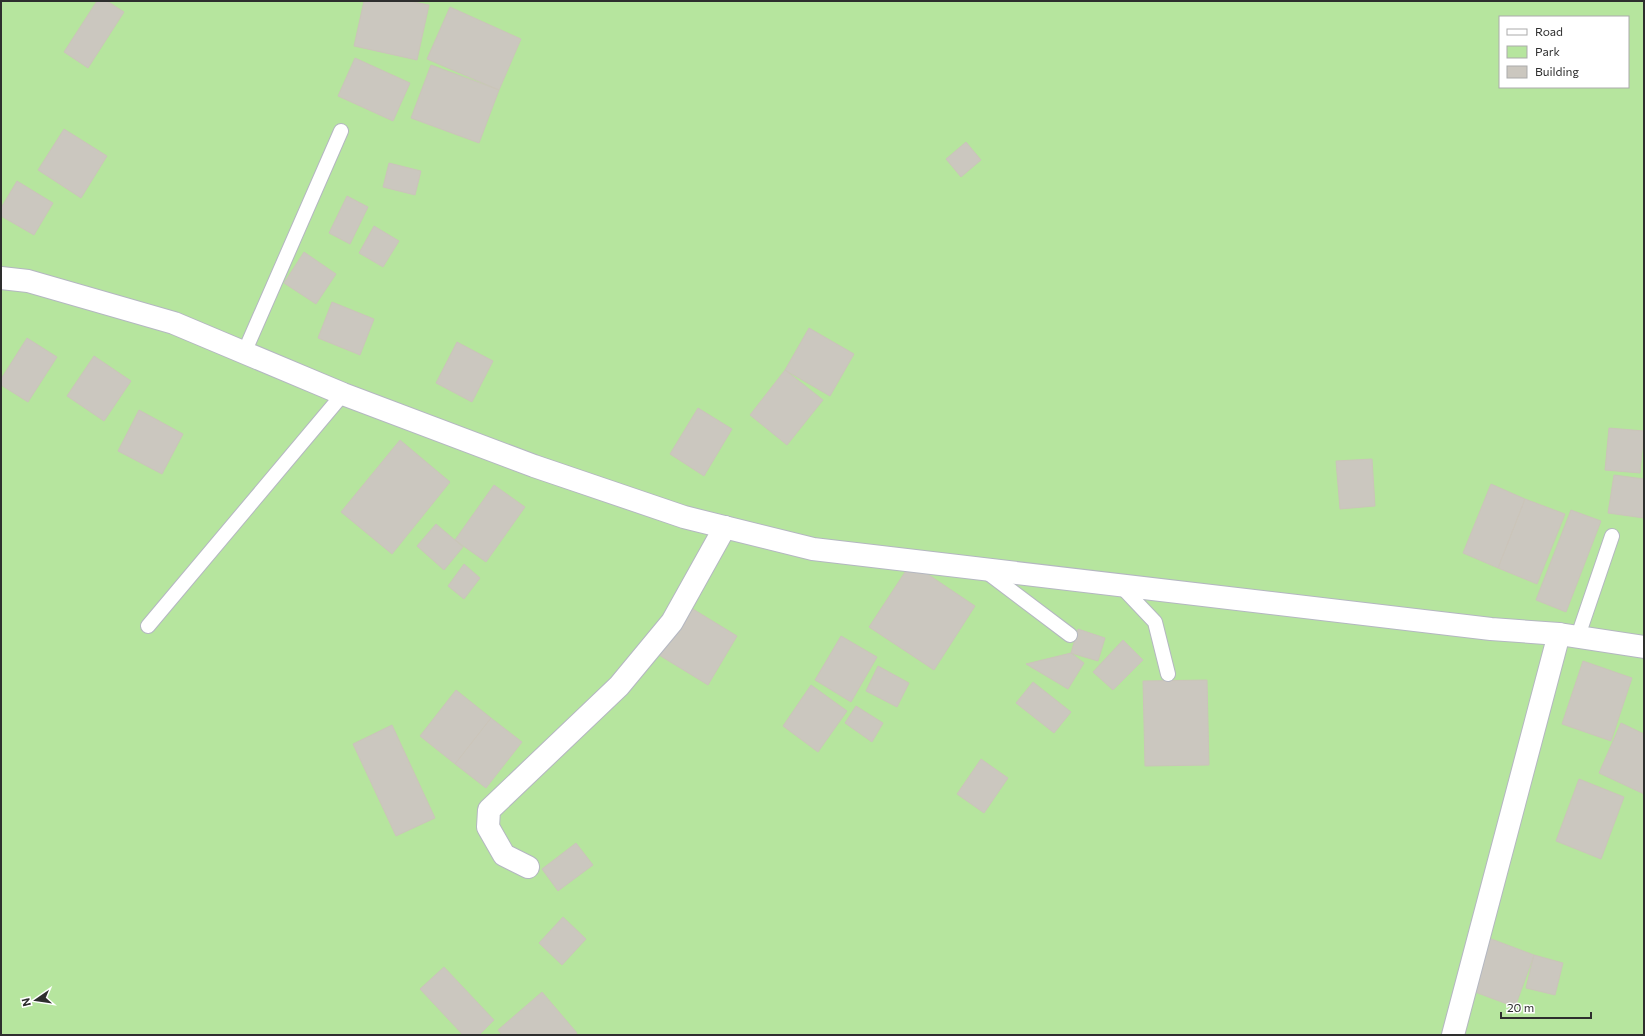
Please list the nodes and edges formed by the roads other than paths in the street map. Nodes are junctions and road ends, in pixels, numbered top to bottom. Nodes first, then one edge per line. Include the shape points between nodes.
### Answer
1 (341, 131) dead end
2 (1, 278) edge
3 (244, 353) junction
4 (343, 394) junction
5 (725, 527) junction
6 (1612, 536) dead end
7 (982, 569) junction
8 (1120, 585) junction
9 (148, 626) dead end
10 (1070, 635) dead end
11 (1568, 635) junction
12 (1644, 646) edge
13 (1168, 674) dead end
14 (528, 867) dead end
15 (1453, 1035) edge

1 - 3 lane
2 - 3 street via 28,281 174,323
3 - 4 street
4 - 5 street via 534,466 684,517
4 - 9 lane
5 - 7 street via 813,549
5 - 14 street via 672,622 619,686 489,810 488,827 504,855
6 - 11 lane
7 - 8 street
7 - 10 lane
8 - 11 street via 1491,630
8 - 13 lane via 1155,622
11 - 12 street
11 - 15 street

